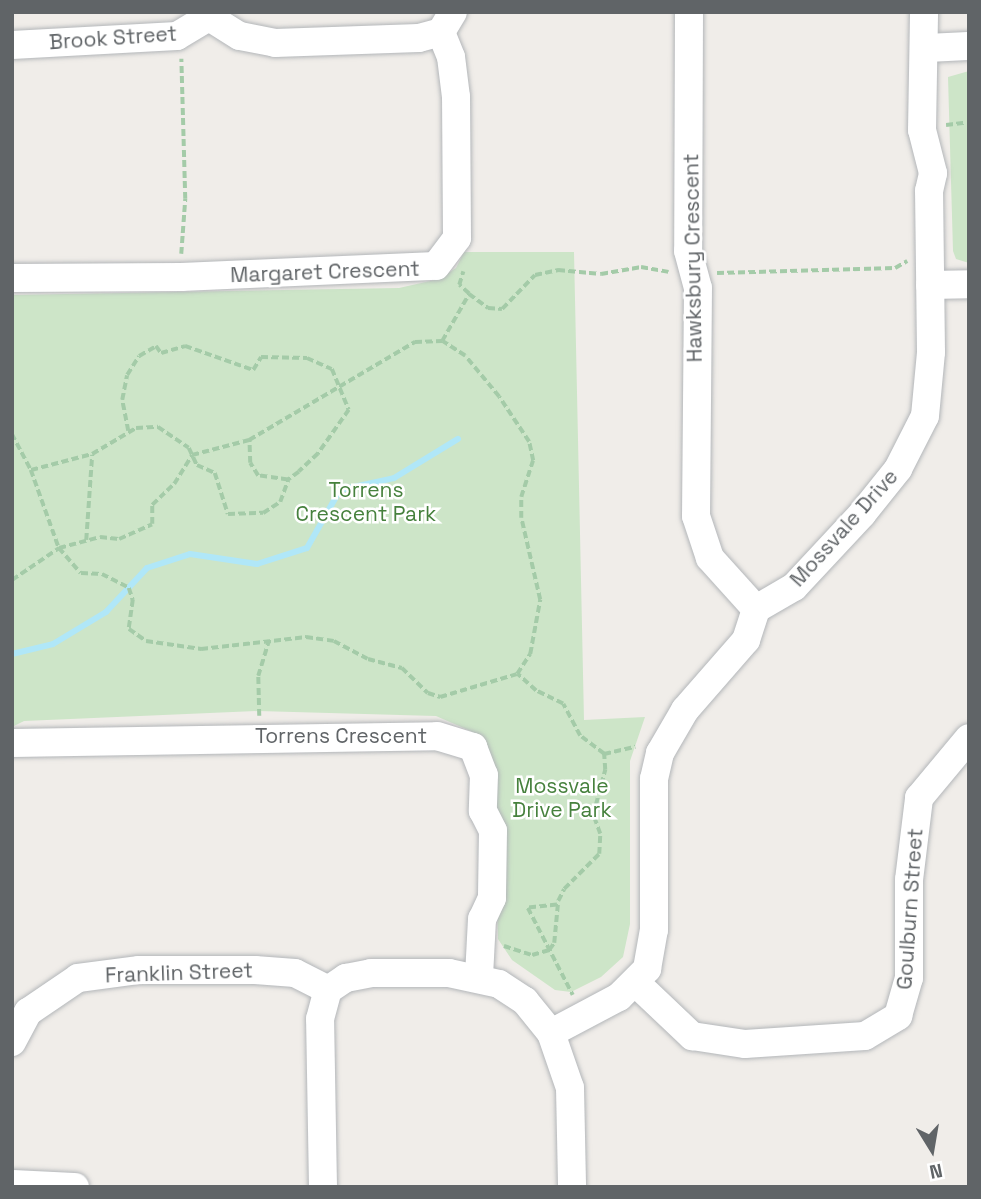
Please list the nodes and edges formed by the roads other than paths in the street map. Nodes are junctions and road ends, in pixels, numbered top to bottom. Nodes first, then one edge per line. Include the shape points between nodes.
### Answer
1 (689, 12) edge
2 (924, 12) edge
3 (210, 15) edge
4 (447, 22) edge
5 (12, 45) edge
6 (969, 46) edge
7 (926, 48) junction
8 (12, 278) edge
9 (969, 284) edge
10 (930, 285) junction
11 (757, 609) junction
12 (969, 738) edge
13 (12, 743) edge
14 (479, 977) junction
15 (635, 982) junction
16 (328, 990) junction
17 (551, 1032) junction
18 (12, 1042) edge
19 (12, 1183) edge
20 (75, 1187) edge
21 (323, 1187) edge
22 (572, 1187) edge

1 - 11 street, Hawksbury Crescent via 688,251 698,288 696,516 710,558
2 - 7 street, Mossvale Drive
3 - 4 street, Brook Street via 240,36 275,43 419,38
3 - 5 street, Brook Street via 177,36
4 - 8 street, Margaret Crescent via 456,97 457,238 452,251 436,266 181,277
6 - 7 street
7 - 10 street, Mossvale Drive via 922,130 933,173
9 - 10 street
10 - 11 street, Mossvale Drive via 931,352 925,416 898,469 794,587
11 - 15 street via 746,640 685,710 660,753 654,779 652,948 647,969
12 - 15 street, Goulburn Street via 919,798 909,880 909,978 898,1016 865,1036 745,1044 692,1036
13 - 14 street, Torrens Crescent via 436,736 473,747 484,775 483,811 493,831 492,898 482,919
14 - 16 street via 372,973 346,978
14 - 17 street via 525,1001
15 - 17 street via 619,997
16 - 18 street, Franklin Street via 295,973 255,970 139,970 78,978 28,1012
16 - 21 street via 320,1019
17 - 22 street via 570,1088
19 - 20 street

